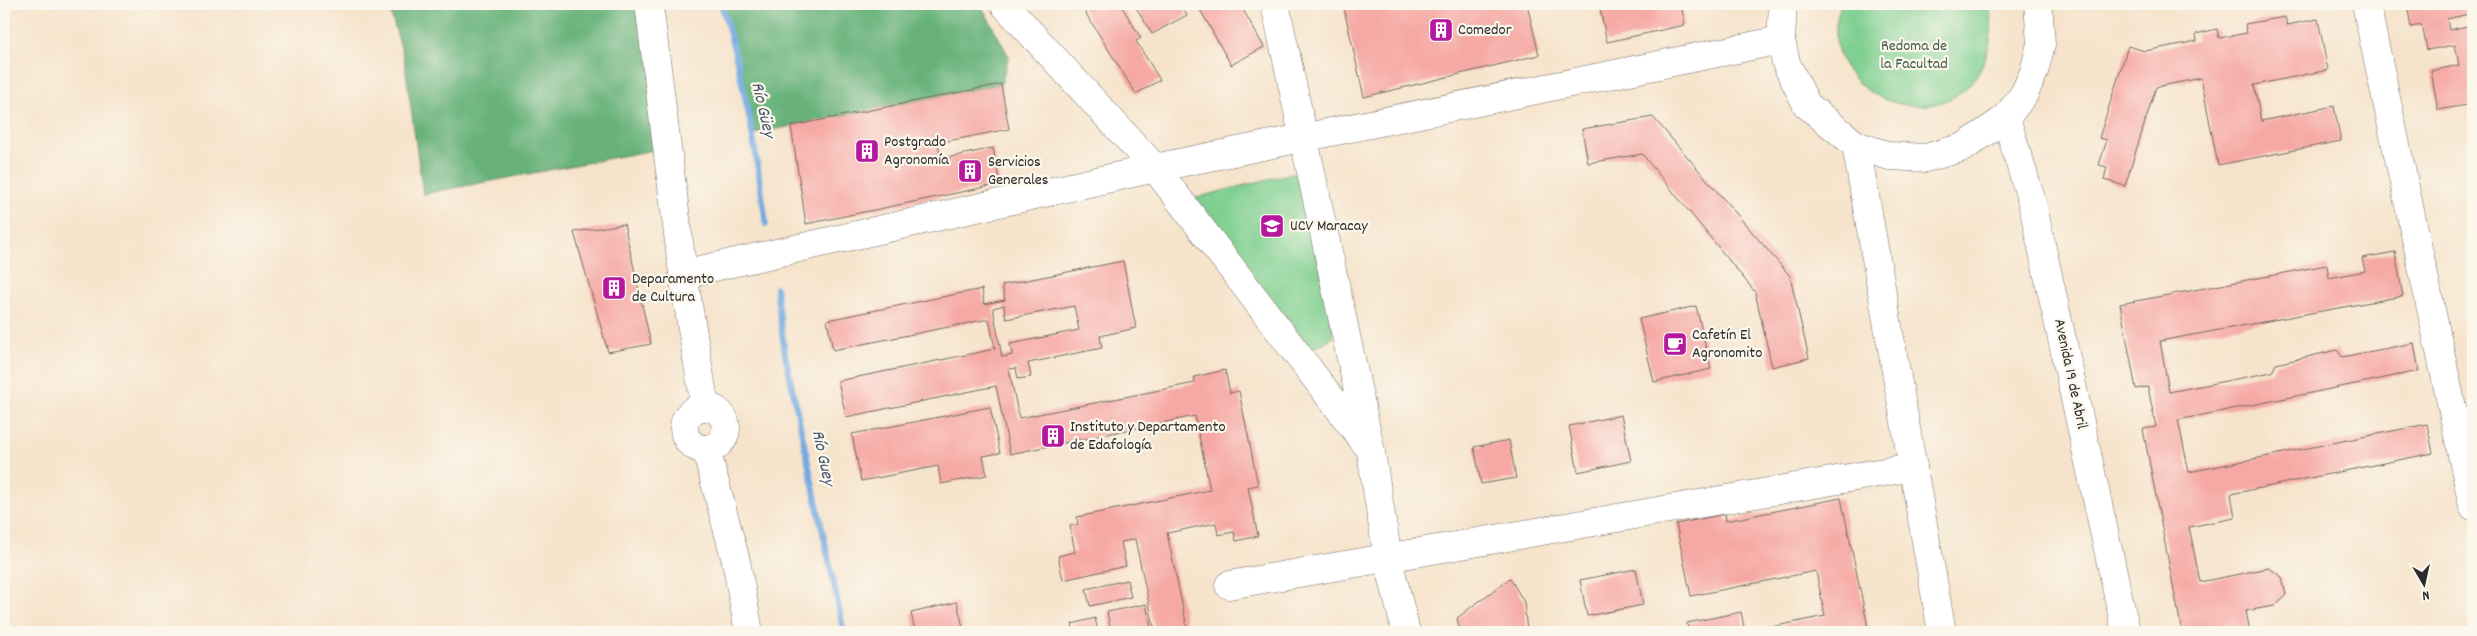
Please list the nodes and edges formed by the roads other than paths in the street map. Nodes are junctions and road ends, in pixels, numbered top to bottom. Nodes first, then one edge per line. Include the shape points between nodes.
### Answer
1 (649, 4) edge
2 (1004, 4) edge
3 (1275, 4) edge
4 (1783, 4) edge
5 (2038, 4) edge
6 (2366, 4) edge
7 (1781, 40) junction
8 (2006, 118) junction
9 (1303, 139) junction
10 (1856, 146) junction
11 (1155, 168) junction
12 (683, 274) junction
13 (1372, 452) junction
14 (1913, 467) junction
15 (2473, 506) edge
16 (1388, 559) junction
17 (1229, 585) dead end
18 (749, 632) edge
19 (1406, 632) edge
20 (1942, 632) edge
21 (2126, 632) edge

1 - 12 lane
2 - 11 lane
3 - 9 lane
4 - 7 lane
5 - 8 lane via 2041,44 2034,72 2024,94
6 - 15 lane
7 - 9 lane
7 - 10 lane via 1786,63 1807,106
8 - 10 lane via 1964,147 1926,158 1889,156
8 - 21 lane, Avenida 19 de Abril via 2032,202
9 - 11 lane
9 - 13 lane
10 - 14 lane
11 - 12 lane
11 - 13 lane
12 - 18 lane via 705,407 690,413 684,428 691,443 706,449 736,561
13 - 16 lane
14 - 16 lane
14 - 20 lane
16 - 17 lane
16 - 19 lane

